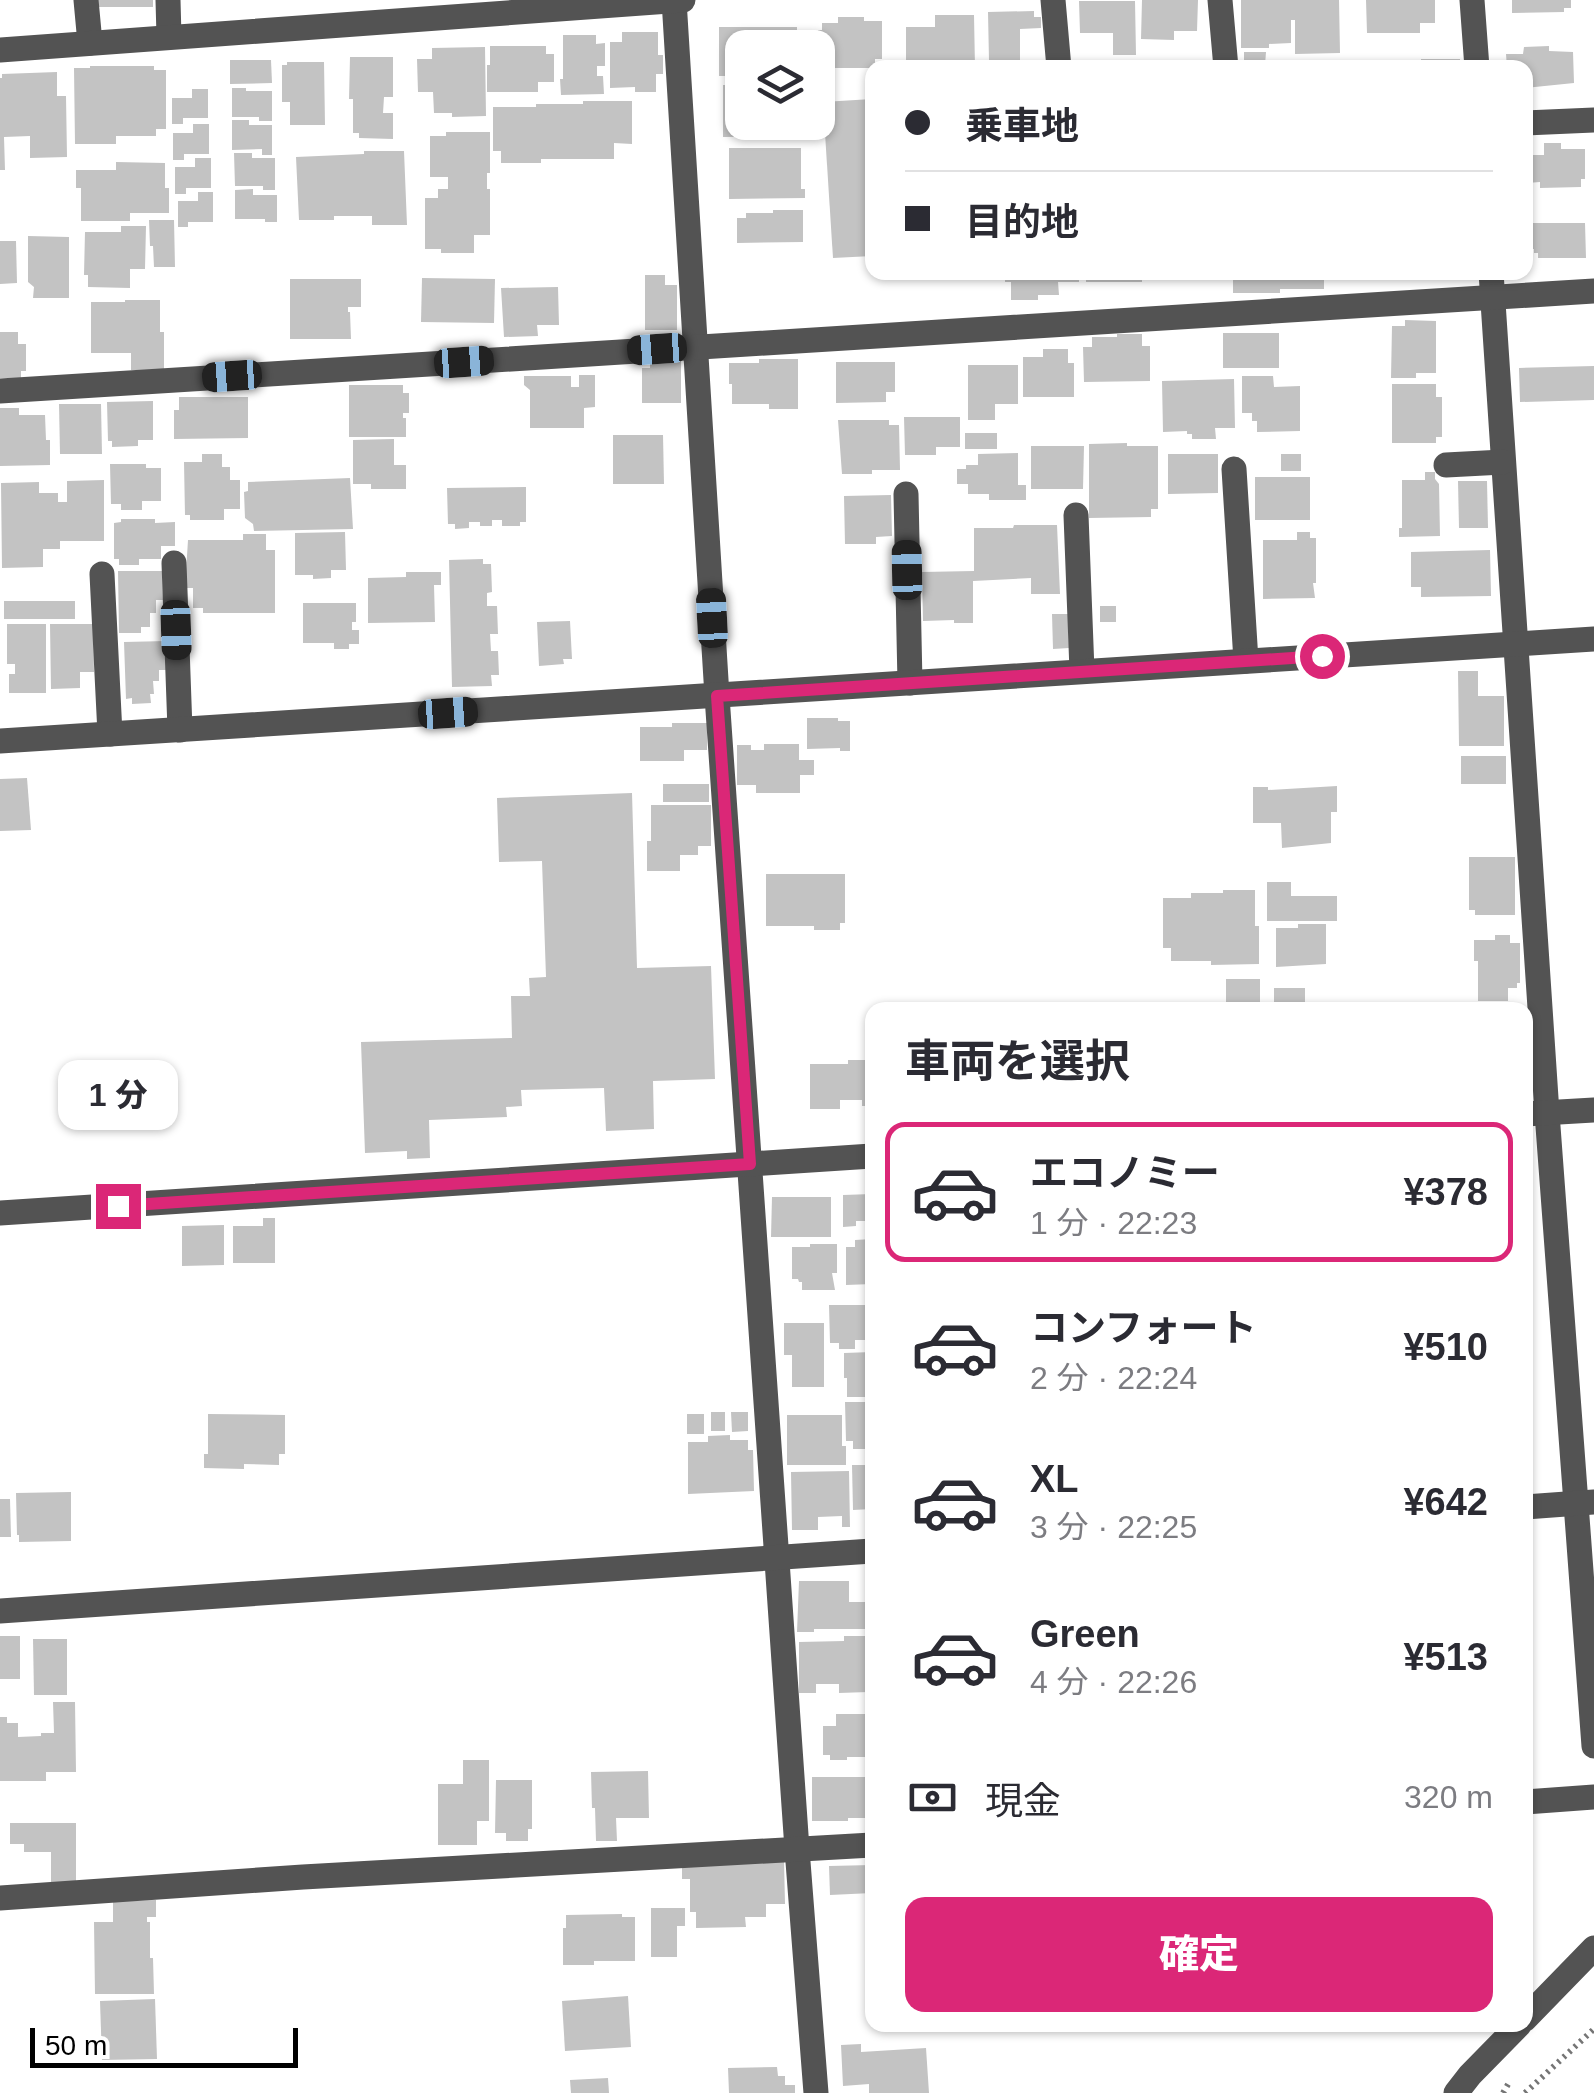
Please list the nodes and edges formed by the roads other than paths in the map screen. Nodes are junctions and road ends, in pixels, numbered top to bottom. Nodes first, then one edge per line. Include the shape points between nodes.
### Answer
1 (86, 0) edge
2 (168, 0) edge
3 (674, 0) edge
4 (683, 0) edge
5 (1053, 0) edge
6 (1220, 0) edge
7 (1472, 0) edge
8 (170, 38) junction
9 (90, 43) junction
10 (0, 50) edge
11 (1058, 60) edge
12 (1225, 60) edge
13 (1476, 60) edge
14 (1594, 120) edge
15 (1533, 124) edge
16 (1491, 285) edge
17 (1594, 291) edge
18 (696, 347) junction
19 (0, 391) edge
20 (1503, 462) junction
21 (1446, 465) dead end
22 (1234, 469) dead end
23 (906, 494) dead end
24 (1076, 515) dead end
25 (174, 563) dead end
26 (102, 574) dead end
27 (1594, 639) edge
28 (1514, 644) junction
29 (1246, 660) junction
30 (1082, 671) junction
31 (910, 683) junction
32 (717, 696) junction
33 (180, 730) junction
34 (110, 734) junction
35 (0, 740) edge
36 (1531, 1002) edge
37 (1533, 1049) edge
38 (1594, 1110) edge
39 (1536, 1113) edge
40 (865, 1156) edge
41 (750, 1164) junction
42 (0, 1214) edge
43 (1584, 1503) edge
44 (1533, 1506) edge
45 (865, 1551) edge
46 (777, 1557) junction
47 (0, 1611) edge
48 (1594, 1746) edge
49 (1594, 1797) edge
50 (1533, 1801) edge
51 (865, 1845) edge
52 (796, 1850) junction
53 (0, 1898) edge
54 (1594, 1948) edge
55 (1533, 2011) edge
56 (1512, 2032) edge
57 (816, 2093) edge
58 (1456, 2093) edge

1 - 9 street
2 - 8 street
3 - 4 street
3 - 8 street
3 - 18 street
5 - 11 street
6 - 12 street
7 - 13 street
8 - 9 street
9 - 10 street
14 - 15 street
16 - 17 street
16 - 18 street
16 - 20 street
18 - 19 street
18 - 32 street
20 - 21 street
20 - 28 street
22 - 29 street
23 - 31 street
24 - 30 street
25 - 33 street
26 - 34 street
27 - 28 street
28 - 29 street
28 - 36 street
29 - 30 street
30 - 31 street
31 - 32 street
32 - 33 street
32 - 41 street
33 - 34 street
34 - 35 street
37 - 39 street
38 - 39 street
39 - 43 street
40 - 41 street
41 - 42 street
41 - 46 street
43 - 44 street
43 - 48 street
45 - 46 street
46 - 47 street
46 - 52 street
49 - 50 street
51 - 52 street
52 - 53 street
52 - 57 street
54 - 55 street
56 - 58 street

